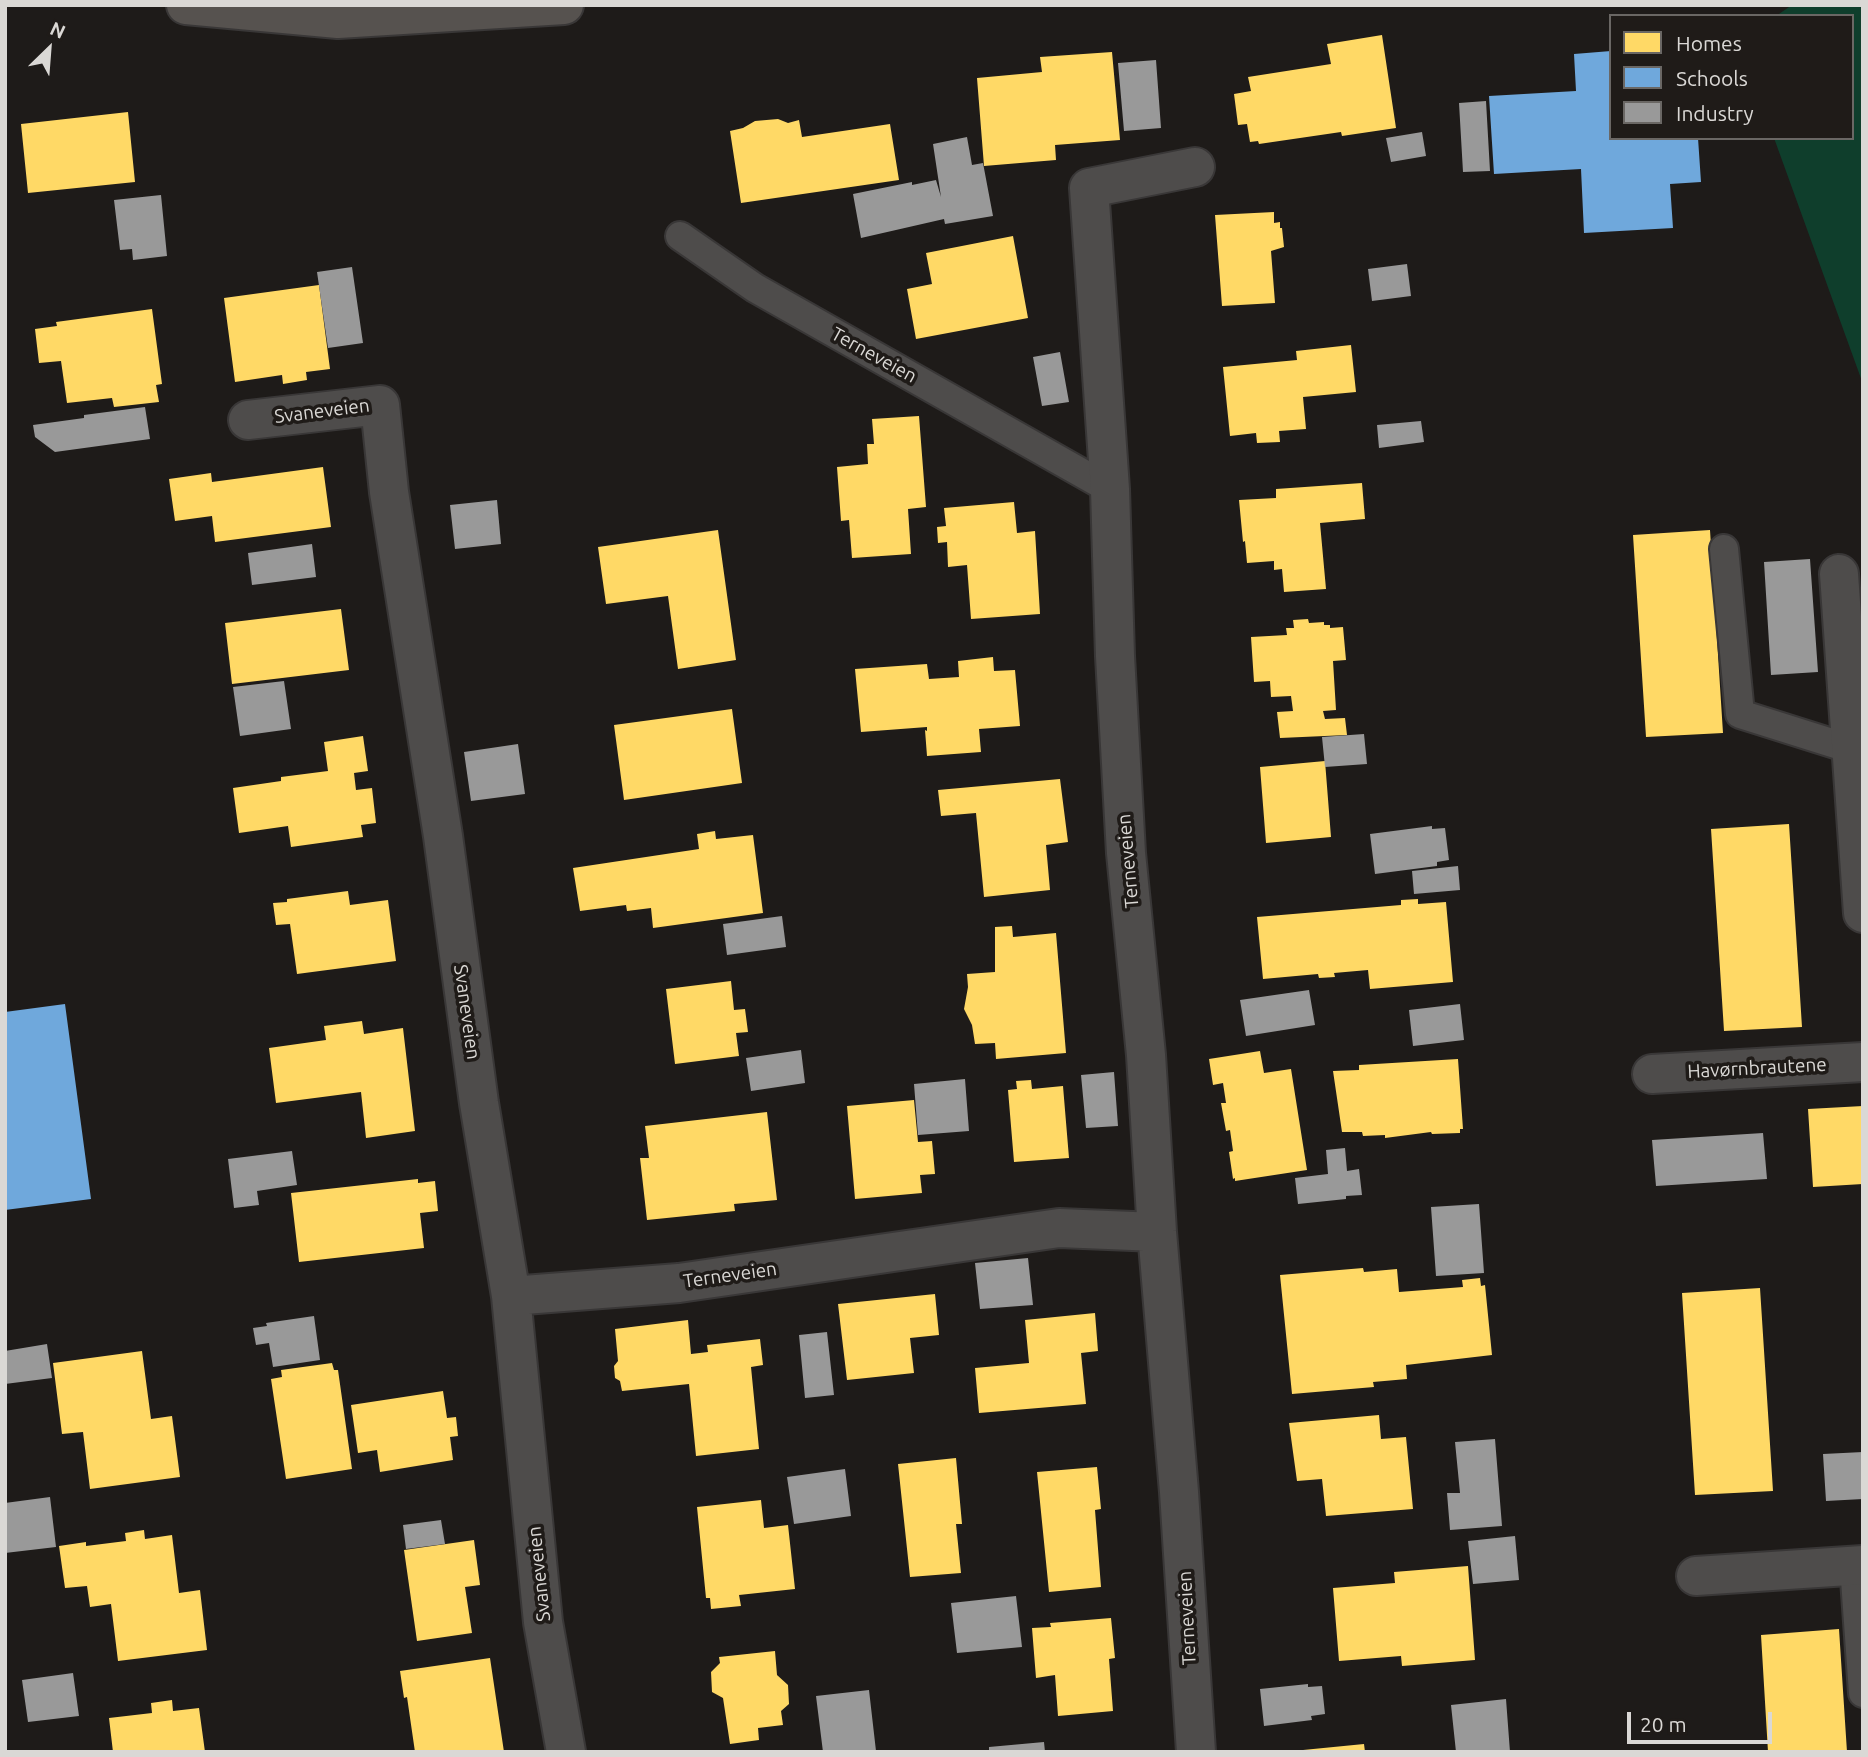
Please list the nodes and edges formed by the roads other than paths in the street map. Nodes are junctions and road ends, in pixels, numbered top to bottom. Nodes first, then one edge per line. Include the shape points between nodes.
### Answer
1 (186, 5) edge
2 (564, 5) edge
3 (449, 9) edge
4 (1195, 167) dead end
5 (680, 236) dead end
6 (248, 420) dead end
7 (1110, 489) junction
8 (1724, 548) dead end
9 (1839, 574) dead end
10 (1851, 749) junction
11 (1863, 913) edge
12 (1863, 1062) edge
13 (1652, 1074) dead end
14 (1157, 1232) junction
15 (512, 1296) junction
16 (1858, 1565) edge
17 (1696, 1576) dead end
18 (1863, 1693) edge
19 (566, 1752) edge
20 (1196, 1752) edge

1 - 3 main road via 338,19
2 - 3 main road
4 - 7 street, Terneveien via 1089,188
5 - 7 lane, Terneveien via 755,288
6 - 15 street, Svaneveien via 380,405 389,492
7 - 14 street, Terneveien via 1125,839
8 - 10 lane via 1740,714
9 - 10 street
10 - 11 street
12 - 13 street, Havørnbrautene
14 - 15 street, Terneveien via 1059,1228 679,1283
14 - 20 street, Terneveien
15 - 19 street, Svaneveien via 543,1622
16 - 17 street
16 - 18 lane

